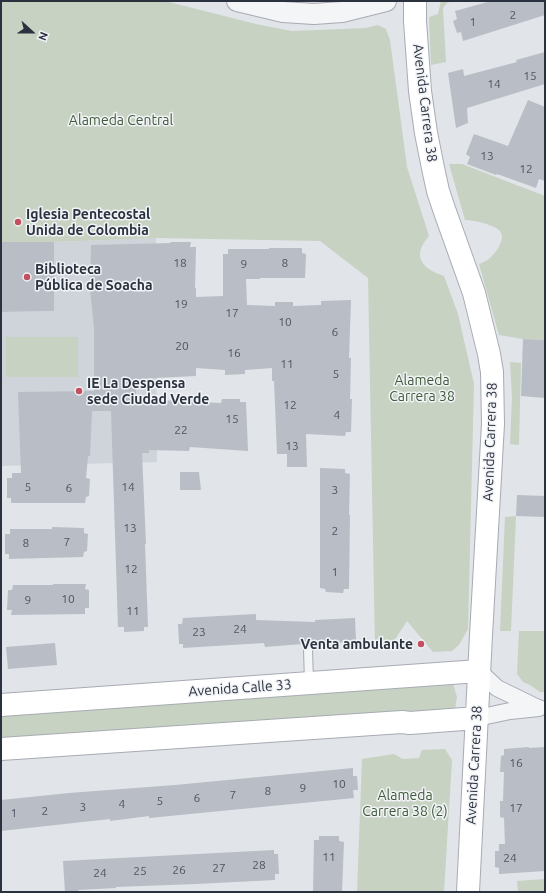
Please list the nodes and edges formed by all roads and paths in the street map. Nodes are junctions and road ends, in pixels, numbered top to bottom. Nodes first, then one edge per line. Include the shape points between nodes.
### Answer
1 (237, 1) edge
2 (386, 1) edge
3 (415, 1) edge
4 (308, 649) dead end
5 (479, 671) junction
6 (309, 683) junction
7 (1, 706) edge
8 (542, 707) edge
9 (476, 718) junction
10 (1, 749) edge
11 (468, 892) edge

1 - 2 street via 283,12 314,14 342,12
3 - 5 main road, Avenida Carrera 38 via 420,91 433,168 442,203 475,299 492,372 493,424
4 - 6 lane
5 - 6 main road, Avenida Calle 33
5 - 8 street via 497,688
5 - 9 main road, Avenida Carrera 38
6 - 7 main road, Avenida Calle 33
8 - 9 street
9 - 10 main road
9 - 11 main road, Avenida Carrera 38

